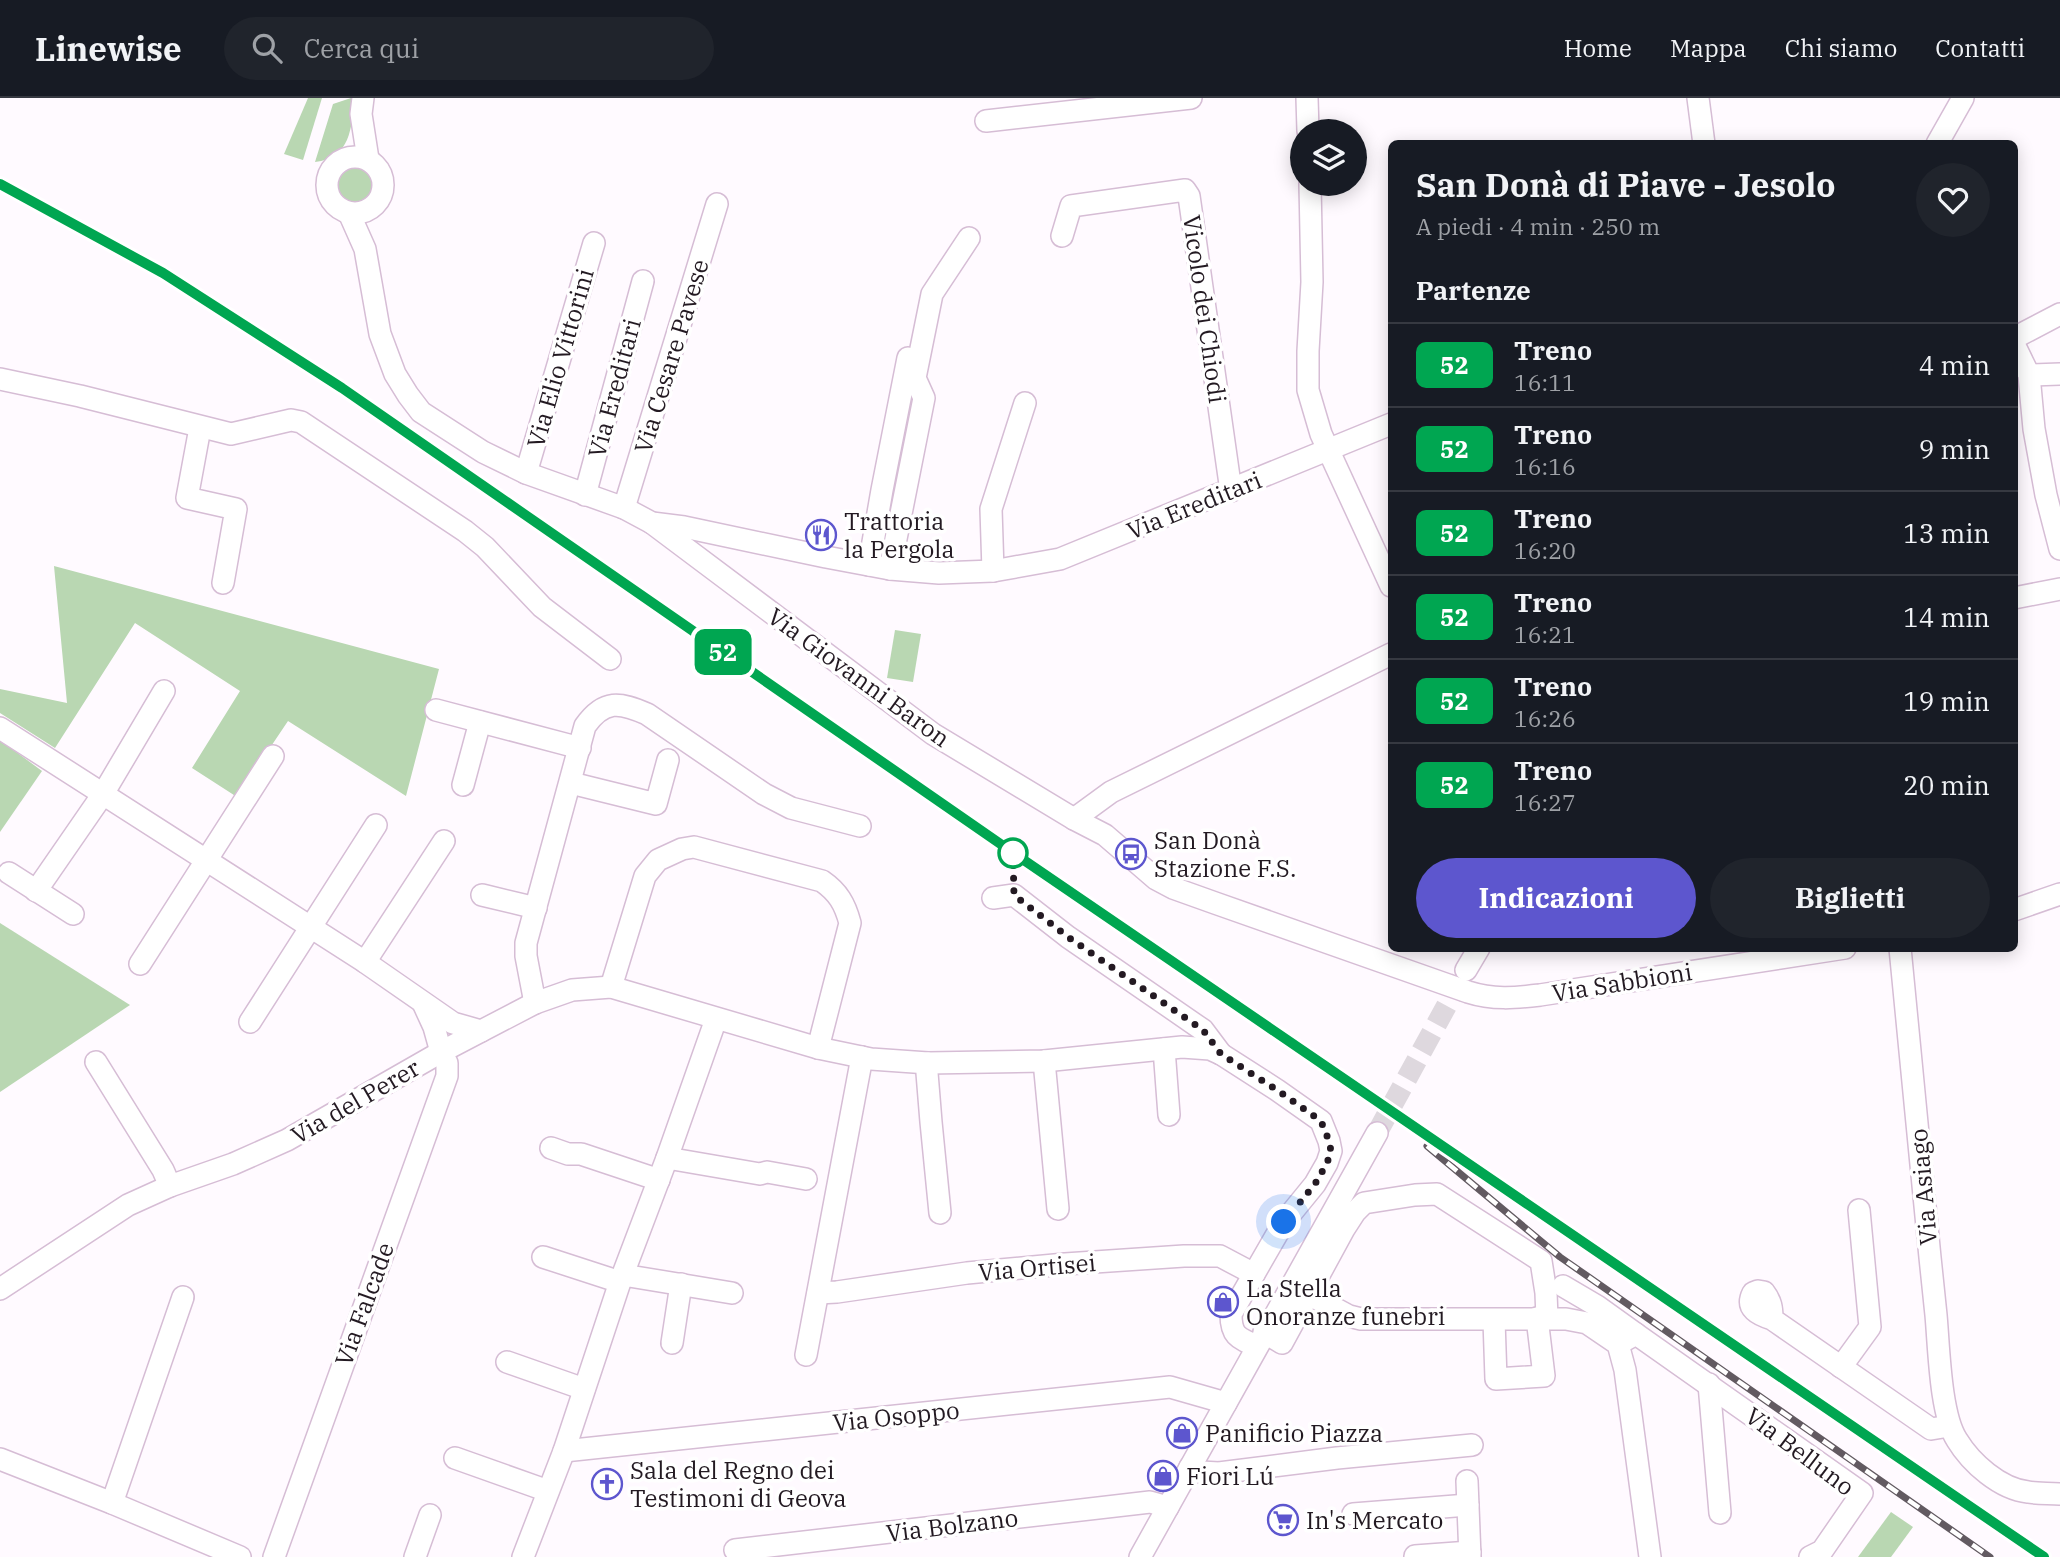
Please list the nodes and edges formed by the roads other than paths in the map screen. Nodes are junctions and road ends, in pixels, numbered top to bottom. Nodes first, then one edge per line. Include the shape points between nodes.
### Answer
1 (1191, 98) edge
2 (1307, 98) edge
3 (1698, 98) edge
4 (1963, 98) edge
5 (1149, 101) edge
6 (1069, 105) edge
7 (362, 106) edge
8 (1308, 119) edge
9 (986, 121) dead end
10 (1703, 140) edge
11 (1939, 140) edge
12 (346, 158) junction
13 (368, 159) junction
14 (1310, 196) edge
15 (717, 204) dead end
16 (373, 207) junction
17 (349, 212) junction
18 (1062, 236) dead end
19 (969, 238) dead end
20 (594, 243) dead end
21 (365, 249) junction
22 (643, 281) dead end
23 (2060, 314) edge
24 (913, 336) dead end
25 (2018, 336) edge
26 (2018, 353) edge
27 (2060, 374) edge
28 (2029, 376) junction
29 (0, 379) edge
30 (1025, 403) dead end
31 (1388, 425) edge
32 (200, 428) junction
33 (1327, 449) junction
34 (526, 472) junction
35 (1231, 491) junction
36 (585, 495) junction
37 (624, 508) junction
38 (652, 523) junction
39 (2060, 550) edge
40 (880, 567) junction
41 (993, 571) junction
42 (1388, 580) edge
43 (223, 583) dead end
44 (2060, 589) edge
45 (2018, 597) edge
46 (1388, 655) edge
47 (610, 659) dead end
48 (164, 691) dead end
49 (436, 710) dead end
50 (480, 722) junction
51 (0, 728) edge
52 (580, 748) junction
53 (273, 756) dead end
54 (668, 760) dead end
55 (571, 783) junction
56 (463, 785) dead end
57 (103, 794) junction
58 (1074, 819) junction
59 (376, 825) dead end
60 (860, 826) dead end
61 (444, 841) dead end
62 (207, 861) junction
63 (9, 873) dead end
64 (36, 891) junction
65 (2060, 894) edge
66 (482, 895) dead end
67 (993, 898) dead end
68 (536, 908) junction
69 (2018, 909) edge
70 (73, 914) dead end
71 (310, 927) junction
72 (1477, 952) edge
73 (1819, 952) edge
74 (1900, 952) edge
75 (365, 962) junction
76 (140, 964) dead end
77 (1466, 970) tunnel mouth
78 (611, 987) junction
79 (1483, 996) joint
80 (423, 1003) junction
81 (535, 1003) junction
82 (716, 1019) junction
83 (250, 1022) dead end
84 (481, 1031) junction
85 (818, 1048) junction
86 (1164, 1049) junction
87 (441, 1052) junction
88 (1221, 1054) junction
89 (862, 1057) junction
90 (1044, 1061) junction
91 (96, 1062) dead end
92 (928, 1063) junction
93 (1170, 1115) dead end
94 (1377, 1133) tunnel mouth
95 (551, 1148) dead end
96 (667, 1158) junction
97 (806, 1179) dead end
98 (659, 1180) junction
99 (170, 1186) junction
100 (1058, 1209) dead end
101 (1859, 1210) dead end
102 (940, 1213) dead end
103 (543, 1257) dead end
104 (1254, 1274) junction
105 (621, 1278) junction
106 (681, 1284) junction
107 (1563, 1286) dead end
108 (0, 1289) edge
109 (732, 1293) dead end
110 (818, 1293) junction
111 (1310, 1295) junction
112 (183, 1297) dead end
113 (1542, 1318) junction
114 (1772, 1319) dead end
115 (1494, 1320) junction
116 (1260, 1339) junction
117 (1627, 1339) junction
118 (672, 1343) dead end
119 (806, 1355) dead end
120 (507, 1362) dead end
121 (1841, 1367) junction
122 (1709, 1384) junction
123 (584, 1389) junction
124 (1226, 1403) junction
125 (1949, 1426) junction
126 (1472, 1445) dead end
127 (564, 1451) junction
128 (455, 1458) dead end
129 (0, 1459) edge
130 (1190, 1467) junction
131 (1466, 1481) dead end
132 (548, 1491) junction
133 (2060, 1494) edge
134 (112, 1503) junction
135 (1468, 1505) junction
136 (1168, 1507) junction
137 (1720, 1513) dead end
138 (1353, 1514) dead end
139 (430, 1515) dead end
140 (735, 1550) dead end
141 (1470, 1555) edge
142 (1415, 1556) edge
143 (240, 1557) edge
144 (274, 1557) edge
145 (415, 1557) edge
146 (523, 1557) edge
147 (1140, 1557) edge
148 (1650, 1557) edge
149 (1810, 1557) edge

1 - 5 street
2 - 8 street
3 - 10 street
4 - 11 street
5 - 6 street
6 - 9 street
7 - 12 street, Via Ereditari
7 - 13 street, Via Ereditari
12 - 13 street
12 - 17 street, Via Ereditari via 330,170 327,187 334,205
13 - 16 street, Via Ereditari via 383,179 382,195
14 - 33 street via 1308,390
15 - 37 street, Via Cesare Pavese
16 - 17 street
16 - 21 street, Via Ereditari
17 - 21 street, Via Ereditari
18 - 35 street, Vicolo dei Chiodi via 1071,206 1185,190 1189,196
19 - 40 street via 932,294 915,378 924,398
20 - 34 street, Via Elio Vittorini
21 - 34 street, Via Ereditari via 380,334 408,395 440,426
22 - 36 street, Via Ereditari
23 - 25 street
24 - 40 street via 882,490
26 - 28 street
27 - 28 street
28 - 39 street via 2034,429
29 - 32 street
30 - 41 street via 991,509
31 - 33 street, Via Ereditari
32 - 43 street via 187,498 236,509
32 - 47 street via 231,435 291,420 301,422 465,531 542,607
33 - 35 street, Via Ereditari
33 - 42 street
34 - 36 street, Via Ereditari
35 - 41 street, Via Ereditari via 1060,559
36 - 37 street, Via Ereditari
37 - 38 street, Via Ereditari
38 - 40 street, Via Ereditari
38 - 58 street, Via Giovanni Baron via 933,734
40 - 41 street, Via Ereditari via 939,573
44 - 45 street
46 - 58 street via 1111,792
48 - 57 street
49 - 50 street
50 - 52 street
50 - 56 street
51 - 57 street
52 - 55 street
52 - 60 street via 593,714 613,704 629,706 764,794 791,808
53 - 62 street
54 - 55 street via 656,804
55 - 68 street
57 - 62 street
57 - 64 street
58 - 79 street, Via Giovanni Baron via 1104,835 1173,888
59 - 71 street
61 - 75 street
62 - 71 street
62 - 76 street
63 - 64 street
64 - 70 street
65 - 69 street
66 - 68 street
67 - 88 street via 1014,895 1203,1030
68 - 81 street via 526,943
71 - 75 street
71 - 83 street
72 - 77 street
73 - 79 street, Via Sabbioni via 1540,995
74 - 125 street, Via Asiago
75 - 80 street
78 - 81 street, Via del Perer via 572,990
78 - 82 street, Via del Perer
78 - 85 street via 645,876 657,860 670,853 694,847 821,881 845,905 850,923
80 - 84 street via 453,1023
80 - 87 street, Via Falcade
81 - 84 street, Via del Perer
82 - 85 street, Via del Perer
82 - 96 street
84 - 87 street, Via del Perer
85 - 89 street, Via del Perer
86 - 88 street, Via del Perer via 1196,1047
86 - 90 street, Via del Perer
86 - 93 street
87 - 99 street, Via del Perer via 287,1140
87 - 144 street, Via Falcade via 447,1063 446,1076
88 - 104 street, Via del Perer via 1321,1121 1331,1151 1315,1184 1284,1222
89 - 92 street, Via del Perer
89 - 110 street
90 - 92 street, Via del Perer
90 - 100 street
91 - 99 street
92 - 102 street
94 - 116 street
95 - 98 street
96 - 97 street
96 - 98 street
98 - 105 street
99 - 108 street, Via del Perer via 128,1205
101 - 121 street via 1870,1327
103 - 105 street
104 - 110 street, Via Ortisei via 1220,1256 1198,1255 1016,1268
104 - 116 street, Via del Perer via 1231,1314 1231,1328 1236,1336
105 - 106 street
105 - 123 street
106 - 109 street
106 - 118 street
107 - 117 street, Via Belluno via 1597,1306
110 - 119 street
111 - 113 street via 1344,1230 1364,1203 1437,1194 1541,1261 1546,1293
111 - 115 street, Via Belluno via 1361,1319
111 - 116 street via 1282,1343
112 - 134 street
113 - 115 street, Via Belluno
113 - 115 street via 1544,1376 1496,1379
113 - 117 street, Via Belluno via 1587,1323
114 - 121 street
116 - 124 street
117 - 122 street, Via Belluno
117 - 148 street via 1625,1370
120 - 123 street
121 - 125 street via 1931,1429
122 - 137 street, Via Belluno
122 - 149 street, Via Belluno via 1862,1493 1822,1551
123 - 127 street
124 - 127 street, Via Osoppo via 1170,1387
124 - 130 street
125 - 133 street, Via Asiago via 1982,1469 2005,1484 2025,1492
126 - 130 street via 1219,1473
127 - 132 street
128 - 132 street
129 - 134 street
130 - 136 street
131 - 135 street
132 - 146 street
134 - 143 street
135 - 138 street
135 - 141 street
136 - 140 street, Via Bolzano via 1150,1502
136 - 147 street
139 - 145 street
141 - 142 street

